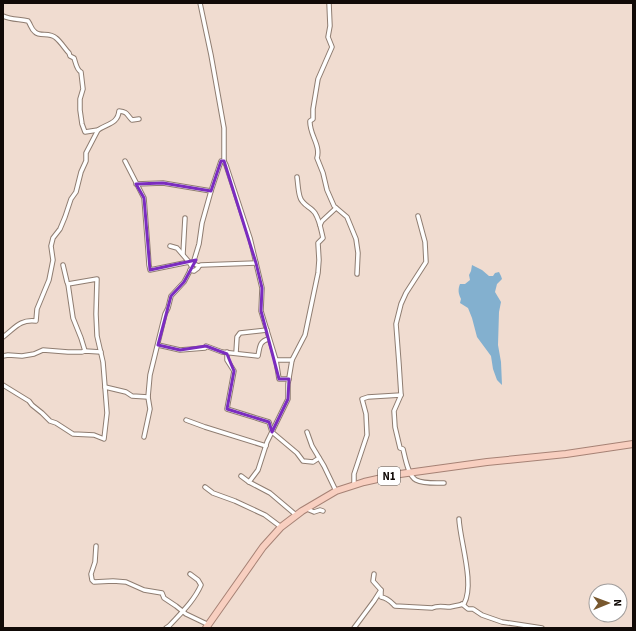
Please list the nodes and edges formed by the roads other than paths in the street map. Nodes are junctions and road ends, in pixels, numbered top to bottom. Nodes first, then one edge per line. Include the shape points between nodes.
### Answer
1 (200, 3) edge
2 (329, 3) edge
3 (3, 16) edge
4 (138, 119) dead end
5 (98, 130) junction
6 (125, 161) dead end
7 (224, 161) junction
8 (297, 178) dead end
9 (136, 184) junction
10 (211, 191) junction
11 (336, 208) junction
12 (418, 216) dead end
13 (185, 218) dead end
14 (320, 225) junction
15 (170, 246) dead end
16 (183, 254) junction
17 (256, 263) junction
18 (63, 264) dead end
19 (191, 266) junction
20 (199, 266) junction
21 (357, 274) dead end
22 (68, 284) junction
23 (267, 330) junction
24 (3, 337) edge
25 (269, 338) junction
26 (158, 345) junction
27 (85, 351) junction
28 (101, 352) junction
29 (227, 352) junction
30 (236, 353) junction
31 (3, 356) edge
32 (276, 360) junction
33 (292, 360) junction
34 (289, 379) junction
35 (3, 385) edge
36 (105, 387) junction
37 (401, 395) junction
38 (148, 397) junction
39 (186, 420) dead end
40 (272, 432) junction
41 (306, 432) dead end
42 (144, 437) dead end
43 (633, 444) edge
44 (266, 446) junction
45 (319, 458) junction
46 (410, 473) junction
47 (241, 476) dead end
48 (249, 482) junction
49 (444, 483) dead end
50 (354, 485) junction
51 (205, 488) dead end
52 (336, 491) junction
53 (306, 509) junction
54 (323, 511) dead end
55 (296, 515) junction
56 (459, 519) dead end
57 (281, 527) junction
58 (96, 546) dead end
59 (190, 574) dead end
60 (374, 574) dead end
61 (380, 590) junction
62 (462, 604) junction
63 (184, 612) junction
64 (207, 626) edge
65 (166, 628) edge
66 (354, 628) edge
67 (542, 628) edge

1 - 7 street via 224,128
2 - 11 street via 328,37 332,47 318,79 310,126 327,190
3 - 5 street via 28,21 36,34 57,38 74,58 81,72 83,89 80,110 84,130
4 - 5 street via 132,120 127,113 119,111 114,121
5 - 24 street via 86,153 76,192 60,229 53,238 49,280 37,309 36,321 28,320 18,324
6 - 9 street
7 - 10 street via 221,161
7 - 17 street
8 - 14 street via 299,196 314,212
9 - 10 street via 163,183
9 - 19 street via 144,198 150,270
10 - 19 street via 199,244
11 - 14 street
11 - 21 street via 347,217 356,239
12 - 37 street via 425,242 426,262 406,293 396,324
13 - 16 street
14 - 33 street via 323,238 318,243 316,286 305,336
15 - 16 street
16 - 19 street
17 - 20 street
17 - 23 street via 262,288 261,311
18 - 22 street
19 - 20 street
19 - 20 street via 194,271
19 - 26 street via 184,282 171,296
22 - 27 street via 73,318
22 - 28 street via 97,278 97,336
23 - 25 street
23 - 30 street via 240,333
25 - 30 street via 261,344 258,356
25 - 32 street
26 - 29 street via 180,350 206,346
26 - 38 street via 150,375
27 - 28 street
27 - 31 street via 43,350 22,356
28 - 36 street
29 - 30 street
29 - 40 street via 227,360 234,371 227,409 269,422
32 - 33 street
32 - 34 street via 278,378
33 - 34 street
34 - 40 street via 288,399
35 - 36 street via 29,401 50,421 73,434 94,435 104,439 107,413
36 - 38 street via 132,396
37 - 46 street via 394,411 395,427
37 - 50 street via 362,399 367,435 354,474
38 - 42 street via 150,409
39 - 44 street
40 - 44 street
40 - 45 street via 303,461 313,462
41 - 45 street
43 - 46 highway, N1
44 - 48 street via 258,470
45 - 52 street
46 - 49 street via 415,480
46 - 50 highway, N1
47 - 48 street
48 - 55 street via 270,493
50 - 52 highway, N1
51 - 57 street via 265,515
52 - 53 highway, N1
53 - 54 street via 314,512
53 - 55 highway, N1
55 - 57 highway, N1
56 - 62 street via 468,587 466,601
57 - 64 highway, N1 via 263,547
58 - 63 street via 91,574 94,582 126,582 144,590 162,593 164,598
59 - 63 street via 201,585
60 - 61 street via 373,581
61 - 62 street via 381,597 391,601 395,606 432,608
61 - 66 street
62 - 67 street via 468,609 502,622
63 - 64 street
63 - 65 street

